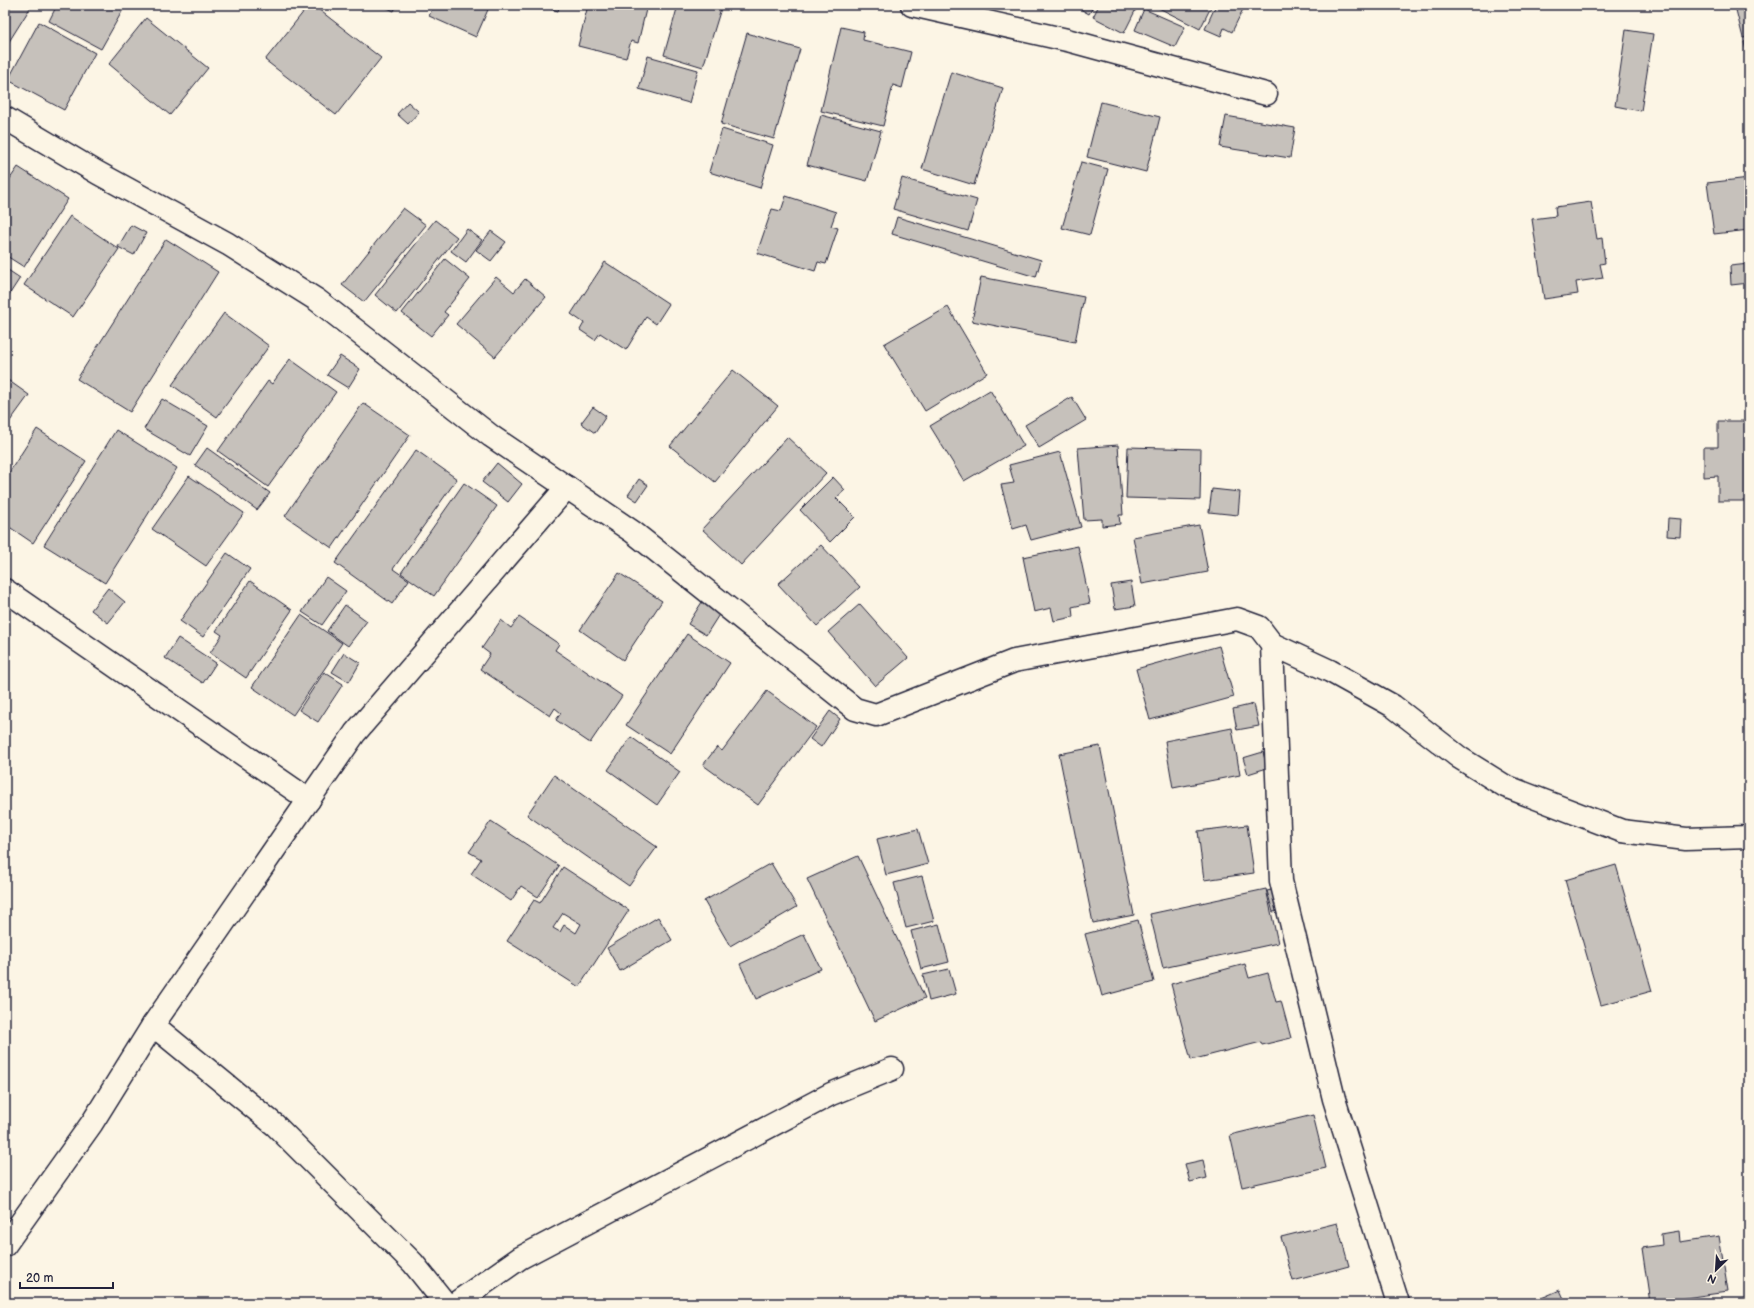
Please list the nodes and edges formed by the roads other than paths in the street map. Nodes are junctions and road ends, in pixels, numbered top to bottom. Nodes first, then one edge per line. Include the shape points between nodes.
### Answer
1 (912, 5) edge
2 (960, 10) edge
3 (1266, 94) dead end
4 (5, 118) edge
5 (567, 487) junction
6 (5, 590) edge
7 (1272, 644) junction
8 (309, 800) junction
9 (1749, 836) edge
10 (153, 1025) junction
11 (892, 1069) dead end
12 (5, 1245) edge
13 (445, 1303) edge
14 (456, 1303) edge
15 (1398, 1303) edge

1 - 2 street
2 - 3 street
4 - 5 street via 98,173 228,244 317,300 490,436
5 - 7 street via 633,532 855,709 868,714 876,715 1014,661 1237,619 1259,627
5 - 8 street via 355,733
6 - 8 street
7 - 9 street via 1330,671 1393,706 1460,758 1505,786 1622,831 1686,839
7 - 15 street via 1281,881 1334,1099
8 - 10 street
10 - 12 street via 92,1123
10 - 13 street via 275,1125 413,1262
11 - 14 street via 831,1094 520,1258

